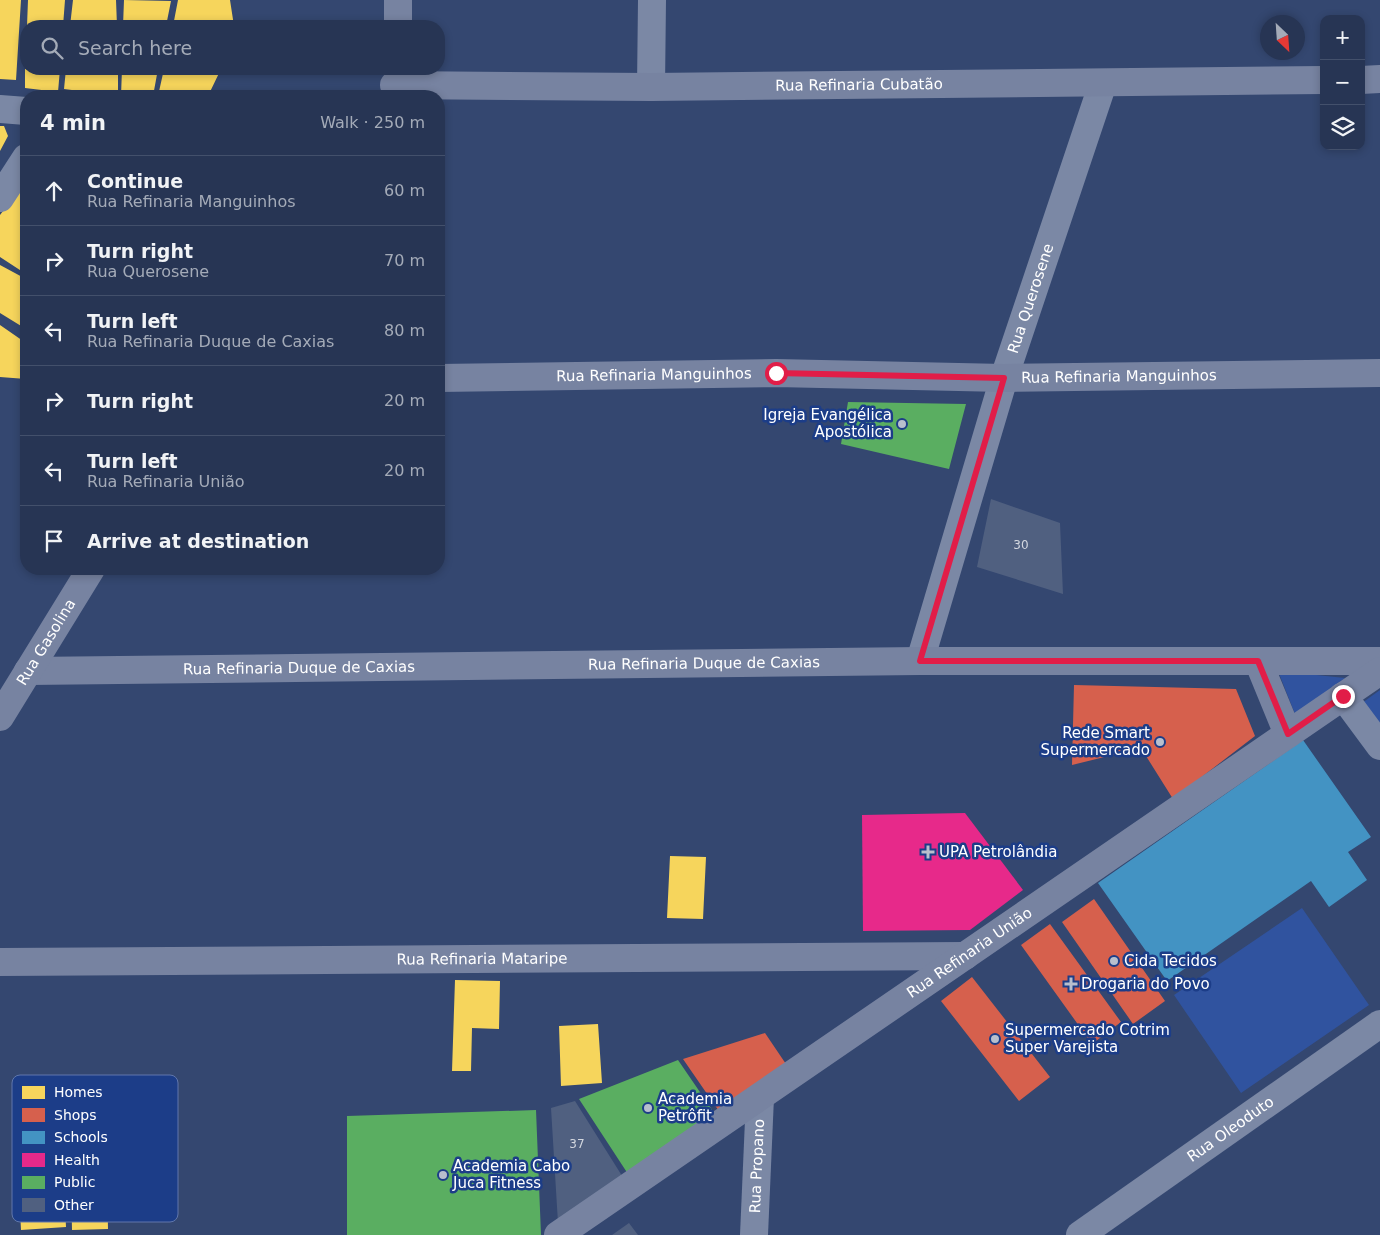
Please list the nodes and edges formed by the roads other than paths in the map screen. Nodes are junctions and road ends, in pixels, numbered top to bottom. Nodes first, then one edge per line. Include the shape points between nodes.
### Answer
1 (398, 0) edge
2 (652, 0) edge
3 (398, 20) edge
4 (1380, 79) edge
5 (1320, 80) edge
6 (1365, 80) edge
7 (1102, 83) junction
8 (392, 84) edge
9 (651, 87) junction
10 (0, 109) edge
11 (20, 111) edge
12 (20, 167) edge
13 (0, 198) edge
14 (1380, 373) edge
15 (445, 378) edge
16 (1004, 378) junction
17 (87, 575) edge
18 (920, 661) junction
19 (1258, 661) junction
20 (1380, 661) edge
21 (28, 671) junction
22 (1380, 671) edge
23 (1343, 696) junction
24 (0, 717) edge
25 (1288, 734) junction
26 (1380, 746) edge
27 (965, 956) junction
28 (0, 962) edge
29 (1380, 1024) edge
30 (760, 1097) junction
31 (558, 1235) edge
32 (754, 1235) edge
33 (1080, 1235) edge

1 - 3 street
2 - 9 street
4 - 6 street
5 - 7 street, Rua Refinaria Cubatão
7 - 9 street, Rua Refinaria Cubatão
7 - 16 street, Rua Querosene
8 - 9 street, Rua Refinaria Cubatão
10 - 11 street
12 - 13 street
14 - 16 street, Rua Refinaria Manguinhos
15 - 16 street, Rua Refinaria Manguinhos via 776,373
16 - 18 street, Rua Querosene
17 - 21 street, Rua Gasolina
18 - 19 street, Rua Refinaria Duque de Caxias
18 - 21 street, Rua Refinaria Duque de Caxias
19 - 20 street, Rua Refinaria Duque de Caxias
19 - 25 street
21 - 24 street, Rua Gasolina
22 - 23 street, Rua Refinaria União
23 - 25 street, Rua Refinaria União
23 - 26 street
25 - 27 street, Rua Refinaria União
27 - 28 street, Rua Refinaria Mataripe
27 - 30 street, Rua Refinaria União
29 - 33 street, Rua Oleoduto
30 - 31 street, Rua Refinaria União
30 - 32 street, Rua Propano

